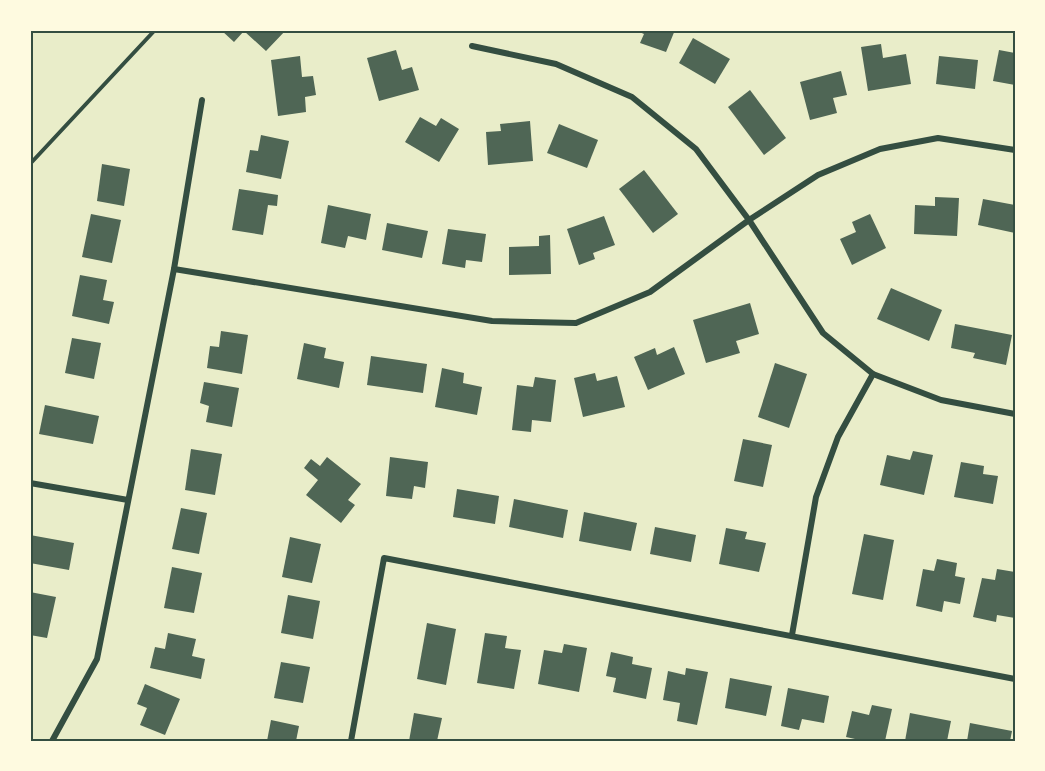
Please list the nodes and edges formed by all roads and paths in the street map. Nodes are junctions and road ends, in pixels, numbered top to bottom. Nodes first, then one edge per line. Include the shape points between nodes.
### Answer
1 (155, 30) edge
2 (472, 46) dead end
3 (202, 100) dead end
4 (1015, 150) edge
5 (30, 164) edge
6 (749, 220) junction
7 (174, 269) junction
8 (873, 374) junction
9 (1015, 414) edge
10 (30, 483) edge
11 (128, 500) junction
12 (792, 635) junction
13 (1015, 679) edge
14 (52, 741) edge
15 (351, 741) edge

1 - 5 path
2 - 6 street via 556,64 632,98 696,149
3 - 7 street
4 - 6 street via 938,138 880,149 818,175
6 - 7 street via 650,292 576,323 492,321
6 - 8 street via 823,333
7 - 11 street
8 - 9 street via 941,400
8 - 12 street via 838,437 816,497
10 - 11 street
11 - 14 street via 97,659
12 - 13 street
12 - 15 street via 384,558

